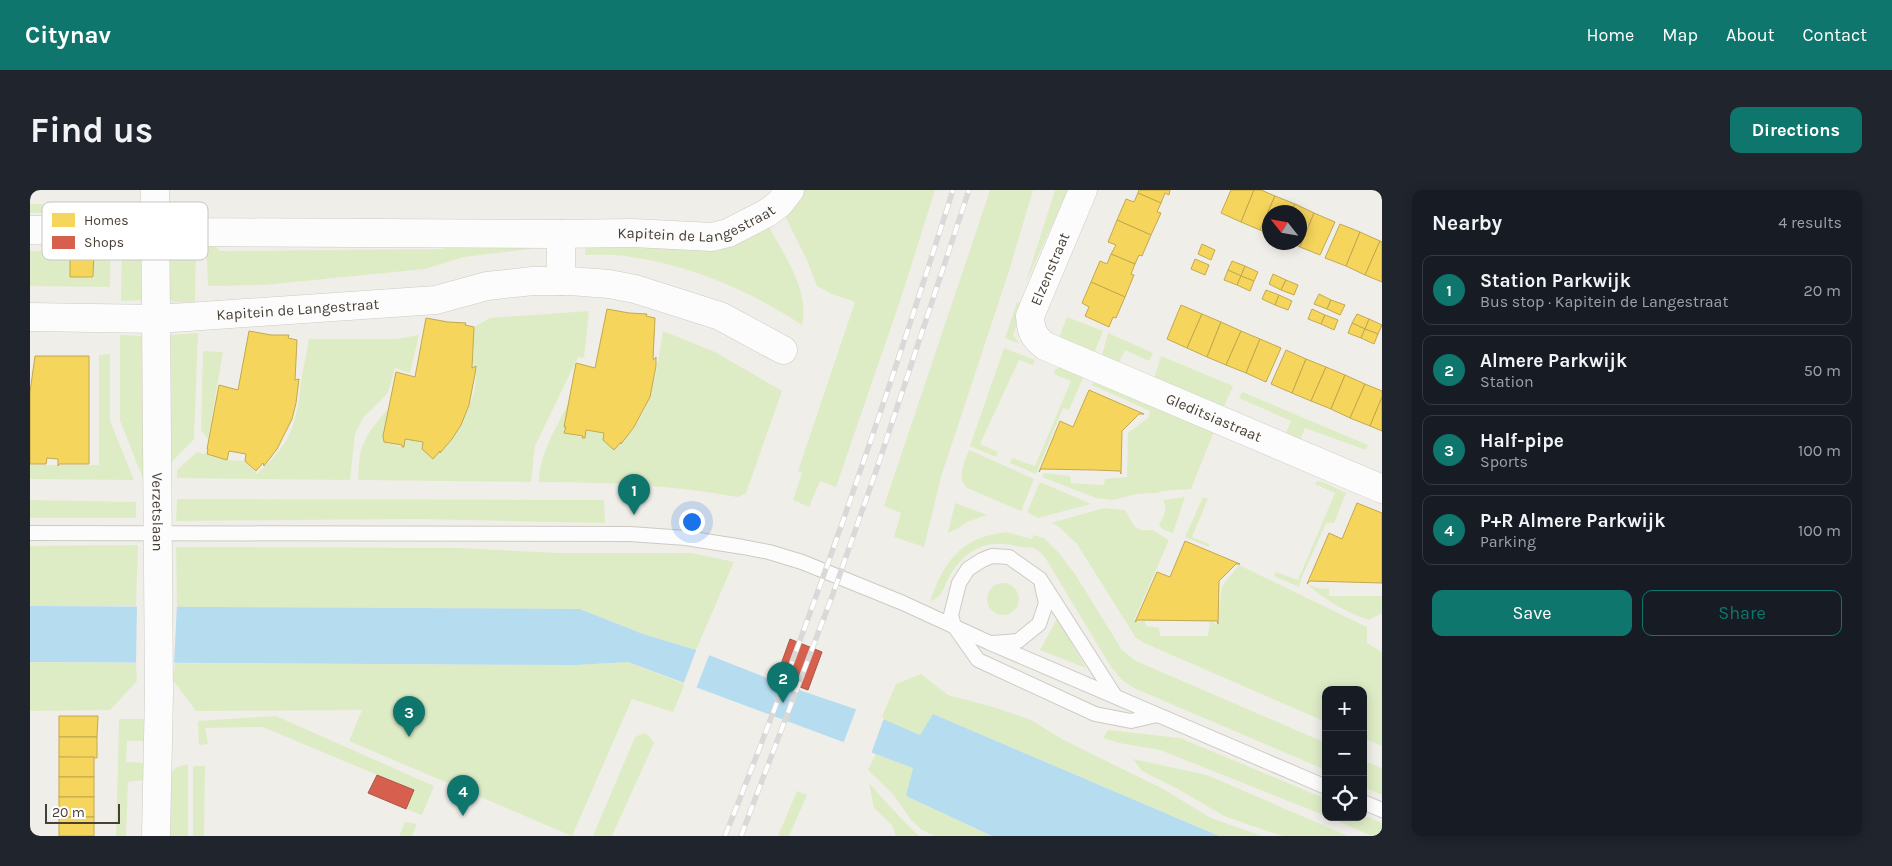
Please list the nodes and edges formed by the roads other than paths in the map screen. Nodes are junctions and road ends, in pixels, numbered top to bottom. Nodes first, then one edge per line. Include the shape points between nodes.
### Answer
1 (790, 190) edge
2 (1083, 190) edge
3 (208, 232) edge
4 (561, 234) junction
5 (156, 260) edge
6 (561, 281) junction
7 (30, 317) edge
8 (157, 319) junction
9 (1045, 346) joint
10 (783, 350) dead end
11 (1382, 489) edge
12 (30, 533) edge
13 (158, 533) junction
14 (1040, 578) junction
15 (954, 626) junction
16 (990, 643) junction
17 (1115, 696) junction
18 (1157, 716) junction
19 (1322, 785) edge
20 (1367, 804) edge
21 (1382, 810) edge
22 (156, 836) edge

1 - 4 street, Kapitein de Langestraat via 767,213 728,233 712,237
2 - 9 street, Elzenstraat via 1030,316 1031,329
3 - 4 street, Kapitein de Langestraat
4 - 6 street
5 - 8 street, Verzetslaan
6 - 8 street, Kapitein de Langestraat via 487,286 436,300
6 - 10 street, Kapitein de Langestraat via 609,284 677,302 720,316
7 - 8 street, Kapitein de Langestraat
8 - 13 street, Verzetslaan
9 - 11 street, Gleditsiastraat
12 - 13 lane
13 - 15 lane via 630,534 686,538 769,552 802,562
13 - 22 street, Verzetslaan
14 - 15 lane via 1009,557 992,556 982,560 968,569 959,583 951,615
14 - 16 lane via 1046,603 1040,624 1018,641
14 - 17 lane
15 - 16 lane
15 - 18 lane via 978,660 1095,714 1131,721
16 - 17 lane
17 - 18 lane
18 - 19 lane
20 - 21 lane

